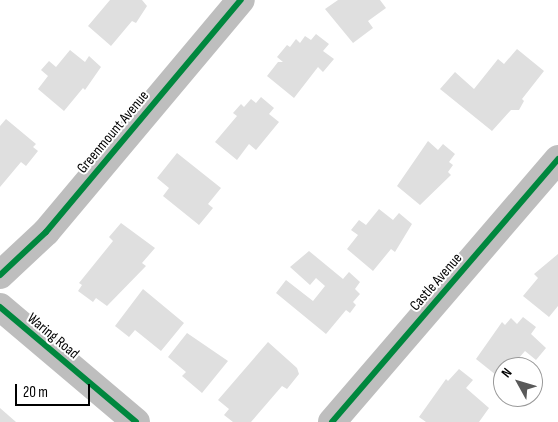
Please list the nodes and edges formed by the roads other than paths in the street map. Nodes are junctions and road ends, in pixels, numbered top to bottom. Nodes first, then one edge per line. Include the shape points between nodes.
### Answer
1 (241, 0) edge
2 (558, 158) edge
3 (0, 276) edge
4 (0, 307) edge
5 (136, 422) edge
6 (332, 422) edge

1 - 3 street, Greenmount Avenue via 46,232
2 - 6 street, Castle Avenue
4 - 5 street, Waring Road

